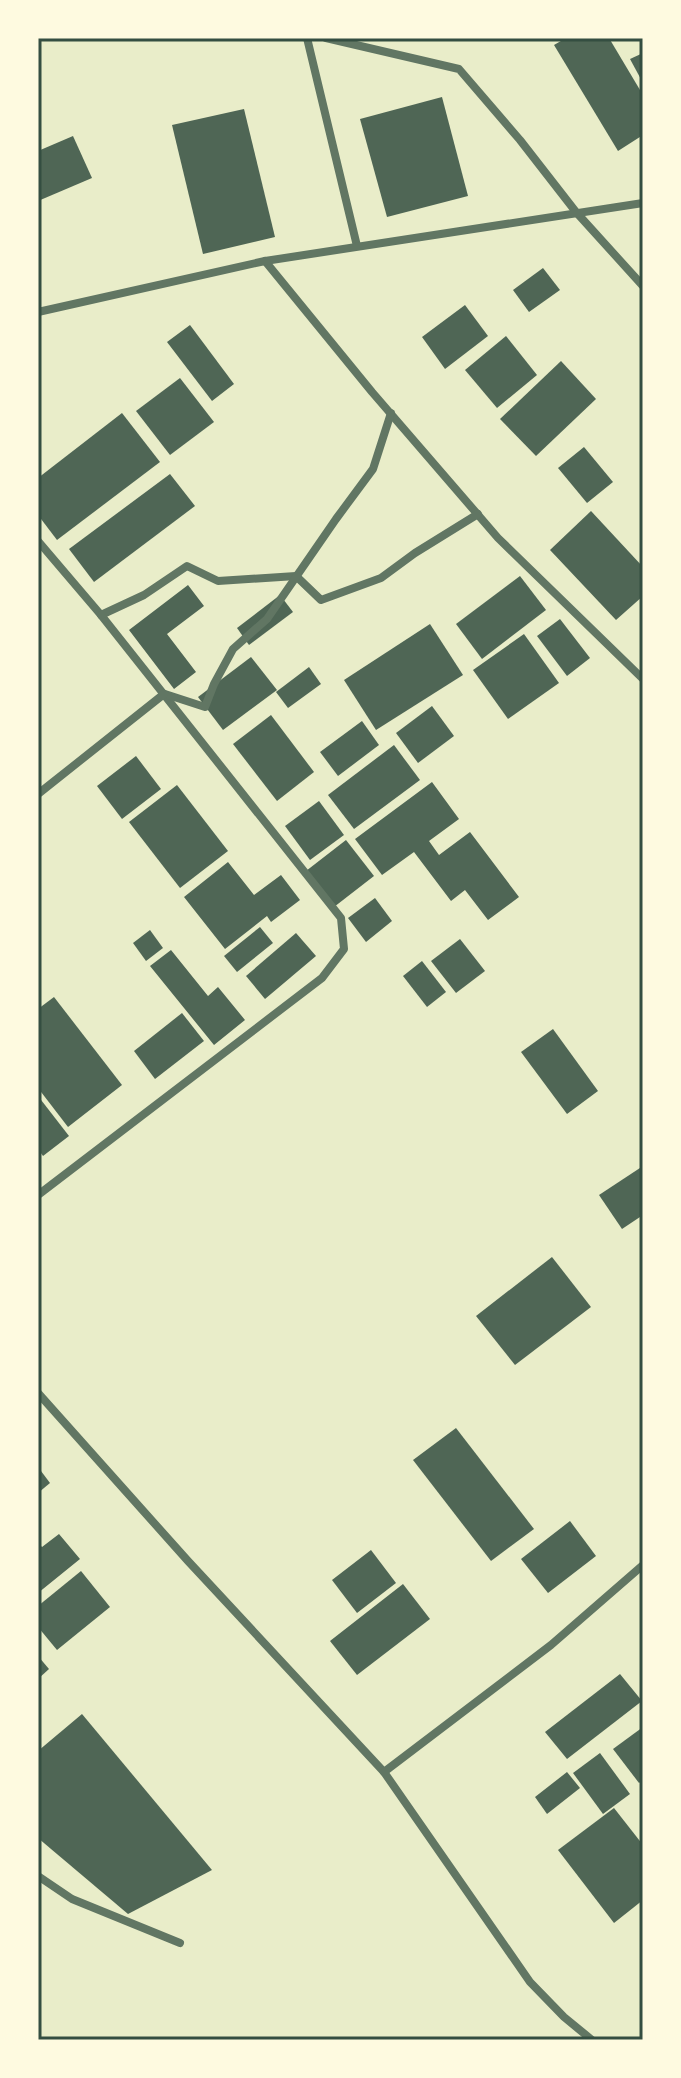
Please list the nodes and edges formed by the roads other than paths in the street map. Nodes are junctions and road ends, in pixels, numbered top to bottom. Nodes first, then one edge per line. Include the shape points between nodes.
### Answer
1 (307, 38) edge
2 (326, 38) edge
3 (643, 203) edge
4 (576, 212) junction
5 (357, 246) junction
6 (265, 261) junction
7 (643, 286) edge
8 (38, 312) edge
9 (391, 413) junction
10 (478, 514) junction
11 (38, 541) edge
12 (296, 576) junction
13 (101, 615) junction
14 (643, 679) edge
15 (164, 694) junction
16 (38, 794) edge
17 (38, 1195) edge
18 (38, 1393) edge
19 (643, 1565) edge
20 (384, 1772) junction
21 (38, 1876) edge
22 (180, 1943) dead end
23 (592, 2040) edge

1 - 5 street
2 - 4 street via 459,69
3 - 4 street
4 - 5 street
4 - 7 street
5 - 6 street
6 - 8 street
6 - 9 street
9 - 10 street
9 - 12 street via 373,469
10 - 12 street via 381,578 321,600
10 - 14 street
11 - 13 street
12 - 13 street via 218,581 187,566
12 - 15 street via 267,619 233,649 205,707
13 - 15 street
15 - 16 street
15 - 17 street via 341,918 344,949 322,978
18 - 20 street
19 - 20 street via 551,1645
20 - 23 street via 530,1982
21 - 22 street via 72,1899

